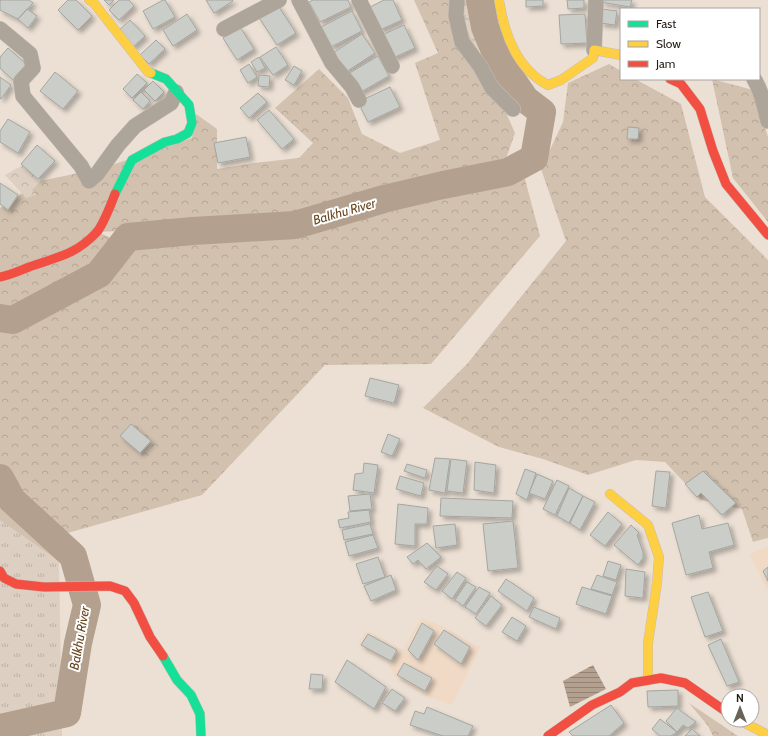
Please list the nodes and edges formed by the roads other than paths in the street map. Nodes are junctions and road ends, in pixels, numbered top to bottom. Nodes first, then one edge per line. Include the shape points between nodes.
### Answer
1 (88, 0) edge
2 (279, 0) edge
3 (298, 0) edge
4 (359, 0) edge
5 (457, 0) edge
6 (499, 0) edge
7 (596, 0) edge
8 (0, 29) edge
9 (224, 29) dead end
10 (594, 50) junction
11 (620, 54) edge
12 (392, 66) dead end
13 (672, 80) edge
14 (755, 80) edge
15 (176, 92) junction
16 (359, 100) dead end
17 (513, 109) dead end
18 (768, 121) edge
19 (768, 235) edge
20 (0, 277) edge
21 (610, 494) dead end
22 (0, 571) edge
23 (648, 680) junction
24 (720, 707) edge
25 (754, 728) edge
26 (768, 735) edge
27 (202, 736) edge
28 (548, 736) edge

1 - 15 street via 93,2 148,72 166,80
2 - 9 street
3 - 16 street via 332,63 352,87
4 - 12 street
5 - 17 street via 456,16 462,42 492,88
6 - 10 street via 510,41 527,70 538,80 548,85 561,80 593,58
7 - 10 street
8 - 15 street via 30,54 33,68 21,81 23,96 81,166 89,180 97,174 135,126 170,103
10 - 11 street
13 - 19 street via 681,84 700,109 726,184
14 - 18 street via 762,95
15 - 20 street via 189,105 192,123 188,133 132,160 97,232 73,252
21 - 23 street via 648,525 659,557 648,642
22 - 27 street via 4,578 16,584 44,587 110,586 125,591 177,680 191,695 200,714
23 - 24 street via 661,678 685,683
23 - 28 street via 632,683 620,692 592,705
25 - 26 street

